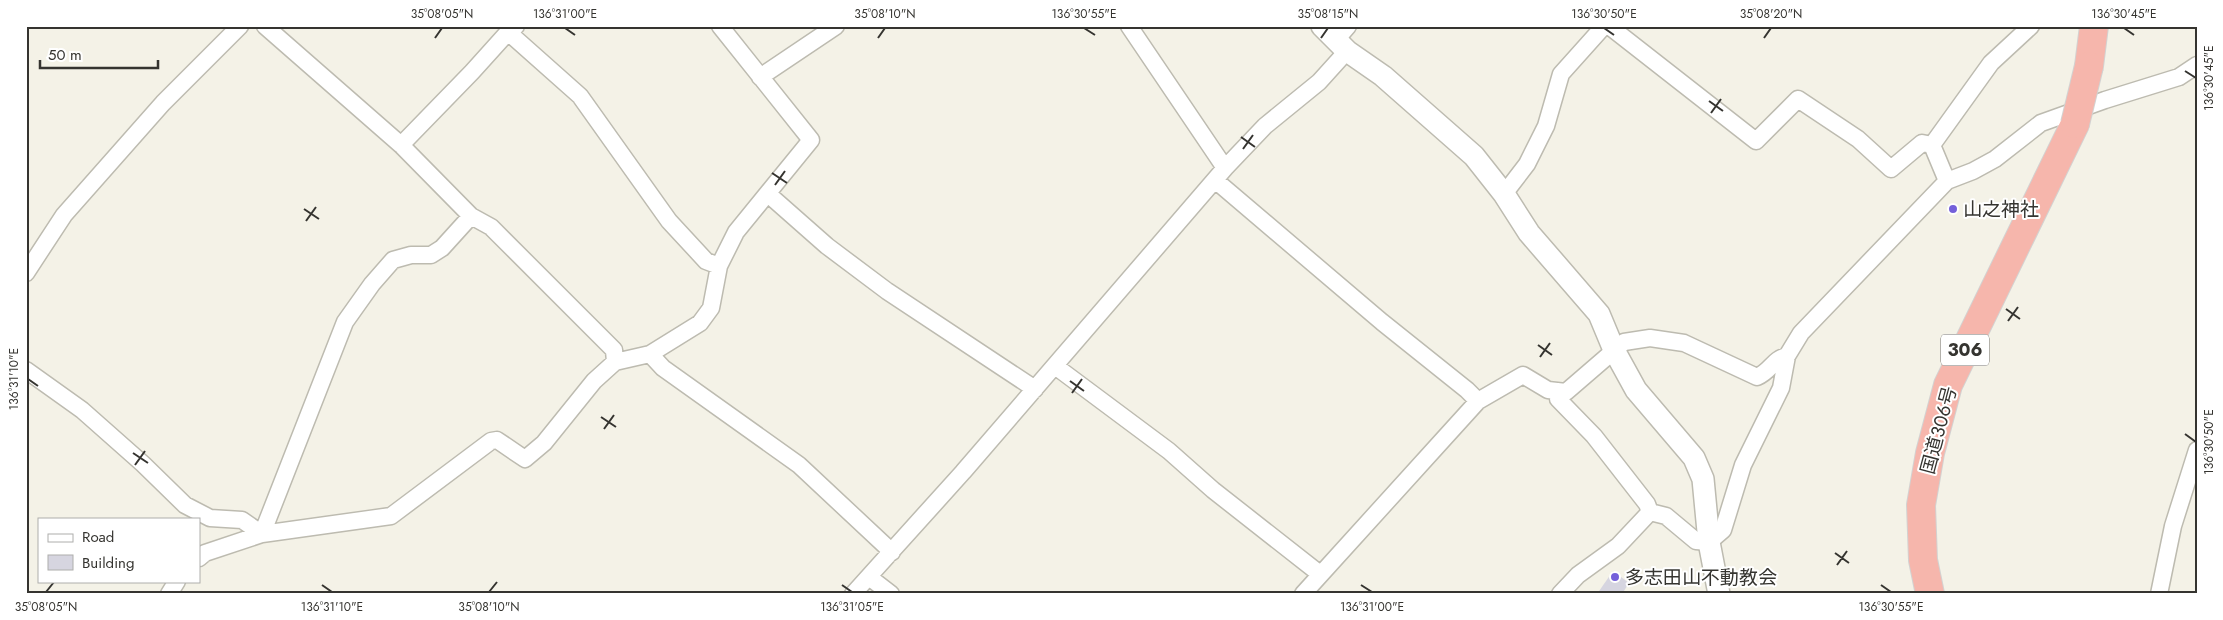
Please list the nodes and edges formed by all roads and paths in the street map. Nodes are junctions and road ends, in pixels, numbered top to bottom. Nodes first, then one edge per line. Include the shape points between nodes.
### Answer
1 (240, 26) edge
2 (265, 26) edge
3 (720, 26) edge
4 (836, 26) edge
5 (1129, 26) edge
6 (1604, 26) edge
7 (1609, 26) edge
8 (2031, 26) edge
9 (2094, 26) edge
10 (512, 29) edge
11 (1338, 36) edge
12 (2197, 65) edge
13 (760, 77) junction
14 (401, 145) junction
15 (1932, 145) junction
16 (1220, 174) junction
17 (1947, 181) junction
18 (768, 194) junction
19 (1504, 194) junction
20 (471, 216) junction
21 (719, 266) junction
22 (26, 273) edge
23 (1614, 350) junction
24 (650, 354) junction
25 (1787, 356) junction
26 (615, 362) junction
27 (1055, 366) junction
28 (26, 370) edge
29 (1035, 389) junction
30 (1558, 391) junction
31 (1478, 401) junction
32 (2197, 450) edge
33 (1650, 512) junction
34 (262, 534) junction
35 (1709, 542) junction
36 (892, 552) junction
37 (200, 557) edge
38 (1320, 574) junction
39 (868, 577) junction
40 (176, 582) edge
41 (169, 594) edge
42 (853, 594) edge
43 (891, 594) edge
44 (1303, 594) edge
45 (1560, 594) edge
46 (1719, 594) edge
47 (1930, 594) edge
48 (2159, 594) edge

1 - 22 street via 163,103 64,215
2 - 14 street
3 - 13 street
4 - 13 street
5 - 16 street
6 - 19 street via 1561,74 1546,126 1526,164
7 - 15 street via 1756,142 1798,99 1858,139 1891,170 1922,143
8 - 15 street via 1991,63
9 - 47 highway, 国道306号 / 306, bridge via 2089,66 2075,124 1948,386 1930,453 1921,505 1923,560
10 - 14 street
10 - 21 street via 580,96 669,221 706,261
11 - 16 street via 1319,82 1265,126
11 - 19 street via 1474,156
12 - 17 street via 2179,78 2041,123 1995,159
13 - 18 street via 811,140
14 - 20 street
15 - 17 street
16 - 27 street
16 - 31 street via 1382,322
17 - 25 street via 1801,333
18 - 21 street via 736,232
18 - 29 street via 827,246 887,291
19 - 23 street via 1530,233 1599,314
20 - 26 street via 491,226 608,343 614,350
20 - 34 street via 442,248 431,255 410,254 393,260 345,322
21 - 24 street via 711,308 700,323
23 - 25 street via 1624,342 1650,338 1684,343 1757,377 1779,358
23 - 30 street via 1566,392
23 - 35 street via 1636,390 1694,458 1703,479
24 - 26 street
24 - 36 street via 663,368 799,465
25 - 35 street via 1781,388 1743,465 1723,530
26 - 34 street via 594,381 544,443 525,459 498,440 491,441 391,516
27 - 29 street
27 - 38 street
28 - 34 street via 82,410 185,505 210,518 242,520
29 - 36 street
30 - 31 street via 1548,390 1523,375
30 - 33 street via 1558,399 1594,436 1648,504
31 - 38 street
32 - 48 street via 2172,526
33 - 35 street via 1666,516 1696,541
33 - 45 street via 1618,546 1578,575
34 - 37 street
35 - 46 street
36 - 39 street
38 - 44 street
39 - 42 street
39 - 43 street
40 - 41 street

